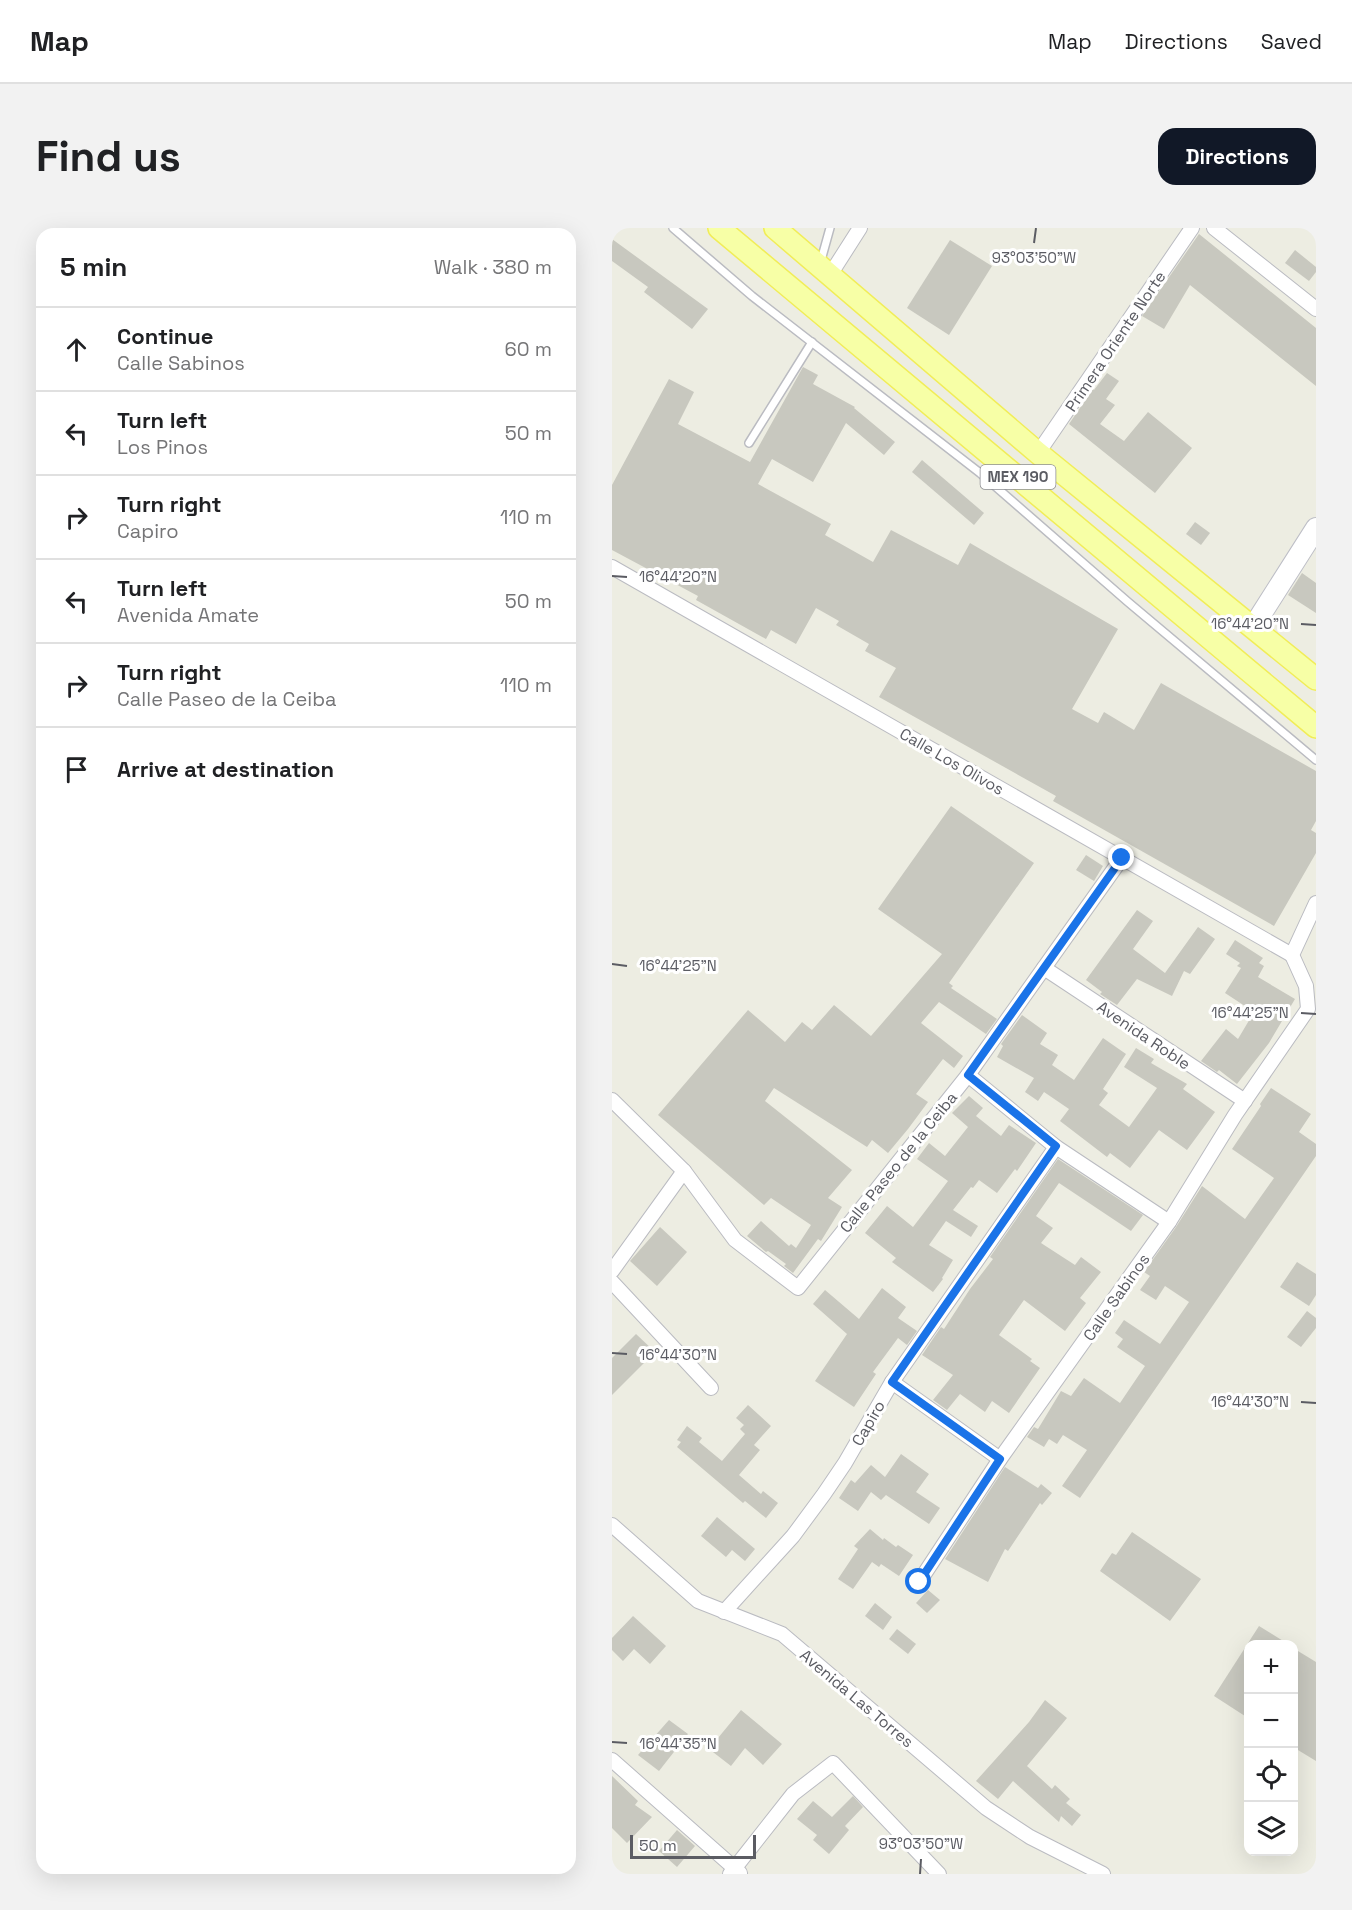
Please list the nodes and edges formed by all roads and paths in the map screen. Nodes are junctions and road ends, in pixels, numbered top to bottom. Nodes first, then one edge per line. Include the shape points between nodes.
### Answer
1 (673, 228) edge
2 (719, 228) edge
3 (775, 228) edge
4 (830, 228) edge
5 (860, 228) edge
6 (1192, 228) edge
7 (1214, 228) edge
8 (825, 271) junction
9 (1314, 304) edge
10 (812, 342) junction
11 (749, 443) dead end
12 (1038, 453) junction
13 (1316, 528) edge
14 (612, 567) edge
15 (1253, 627) junction
16 (1316, 679) edge
17 (1316, 727) edge
18 (1316, 760) edge
19 (1122, 858) junction
20 (1316, 903) edge
21 (1292, 955) junction
22 (1044, 968) junction
23 (968, 1075) junction
24 (612, 1100) edge
25 (1245, 1101) junction
26 (1056, 1146) junction
27 (684, 1171) junction
28 (1169, 1222) junction
29 (612, 1270) edge
30 (612, 1282) edge
31 (892, 1382) junction
32 (711, 1388) dead end
33 (1000, 1459) junction
34 (612, 1525) edge
35 (919, 1582) dead end
36 (724, 1612) junction
37 (612, 1760) edge
38 (736, 1872) edge
39 (939, 1874) edge
40 (1103, 1874) edge

1 - 10 lane
2 - 17 main road, MEX 190
3 - 8 main road, MEX 190
4 - 8 lane
5 - 8 street
6 - 12 street, Primera Oriente Norte
7 - 9 street
8 - 12 main road, MEX 190
10 - 11 lane
10 - 18 lane via 980,473
12 - 15 main road, MEX 190
13 - 15 street
14 - 19 street, Calle Los Olivos
15 - 16 main road, MEX 190
19 - 21 street, Calle Los Olivos
19 - 22 street, Calle Paseo de la Ceiba
20 - 21 street
21 - 25 street, Calle Sabinos via 1306,986 1308,1009
22 - 23 street, Calle Paseo de la Ceiba
22 - 25 street, Avenida Roble
23 - 26 street
23 - 27 street, Calle Paseo de la Ceiba via 798,1288 735,1240
24 - 27 street
25 - 28 street, Calle Sabinos
26 - 28 street
26 - 31 street, Capiro
27 - 29 street
28 - 33 street, Calle Sabinos
30 - 32 street
31 - 33 street
31 - 36 street, Capiro via 845,1463 793,1536
33 - 35 street, Calle Sabinos
34 - 36 street, Avenida Las Torres via 698,1600
36 - 40 street, Avenida Las Torres via 782,1634 986,1808 1030,1837
37 - 38 street
38 - 39 street via 792,1794 833,1763

